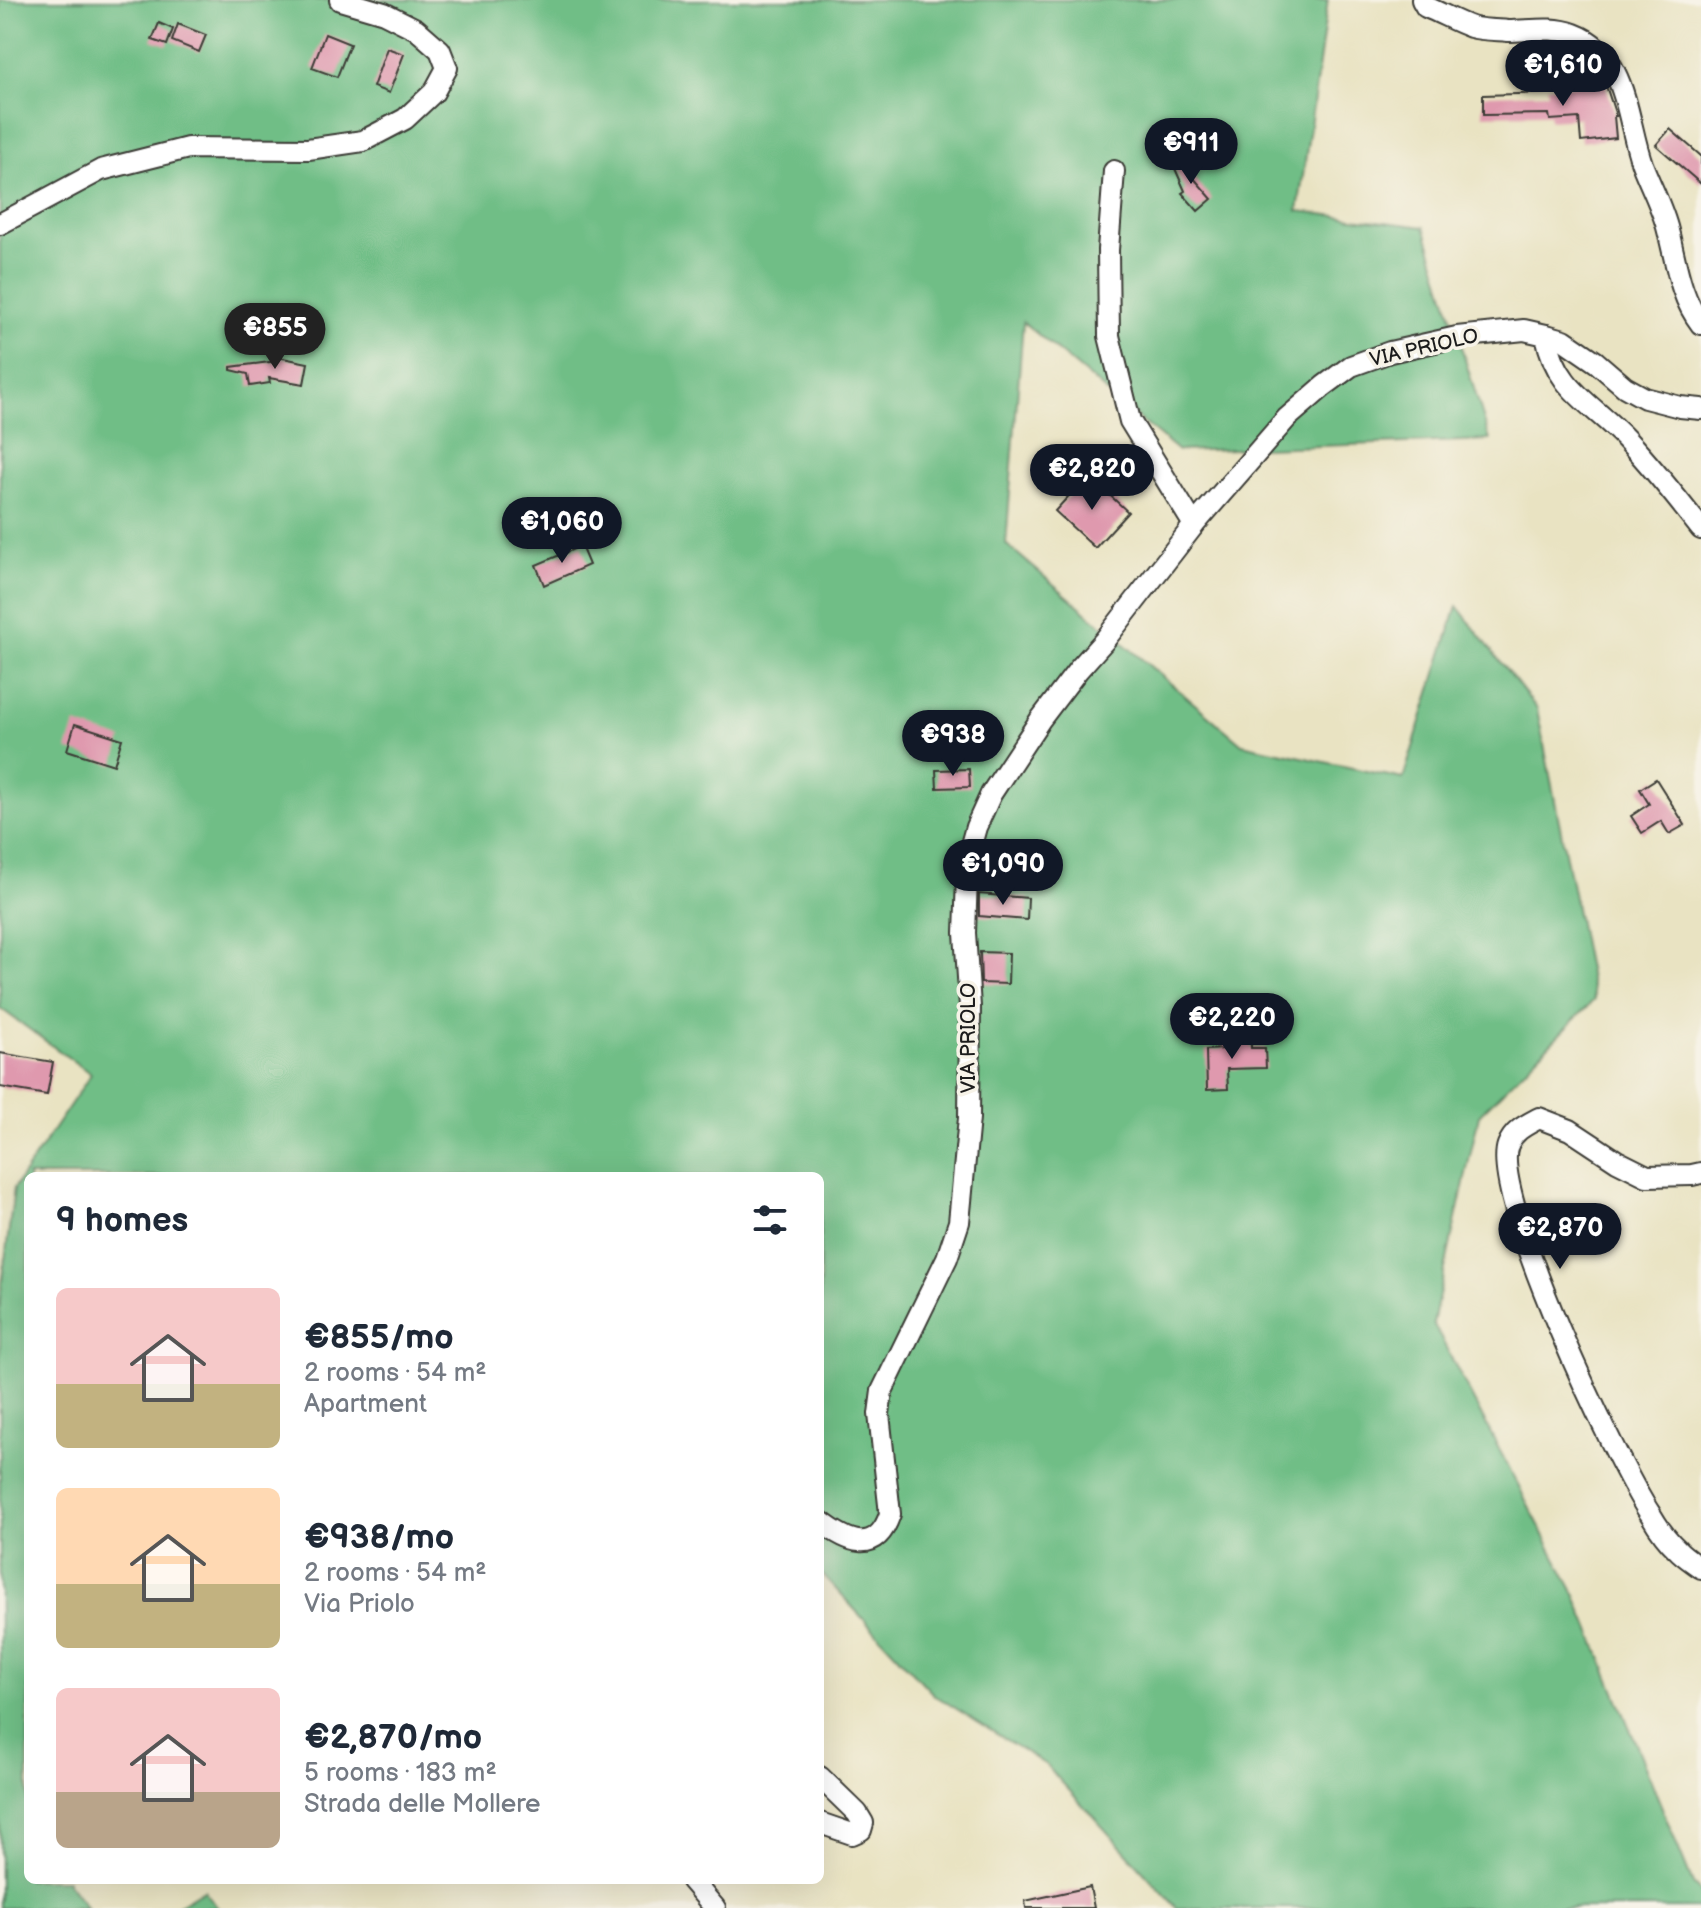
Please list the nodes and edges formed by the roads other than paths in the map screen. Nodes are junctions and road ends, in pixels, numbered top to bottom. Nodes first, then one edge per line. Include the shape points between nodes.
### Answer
1 (340, 0) edge
2 (1422, 0) edge
3 (1114, 171) dead end
4 (0, 224) edge
5 (1701, 324) edge
6 (1546, 335) junction
7 (1701, 409) edge
8 (1194, 525) junction
9 (1701, 529) edge
10 (1701, 1173) edge
11 (824, 1524) edge
12 (1701, 1568) edge
13 (824, 1781) edge
14 (824, 1824) edge
15 (694, 1884) edge
16 (715, 1908) edge

1 - 4 street via 384,13 416,29 440,50 447,68 434,92 405,119 363,141 308,149 188,148 101,170
2 - 5 street via 1426,7 1472,27 1573,33 1602,51 1622,87 1681,284
3 - 8 street via 1109,336 1130,421
6 - 7 street, VIA PRIOLO via 1564,340 1645,398
6 - 8 street, VIA PRIOLO via 1524,330 1457,337 1351,366 1287,418
6 - 9 street via 1561,377 1661,477
8 - 11 street, VIA PRIOLO via 1040,720 976,827 967,877 969,1118 959,1222 947,1258 882,1391 879,1414 890,1514 884,1530 862,1542
10 - 12 street via 1647,1176 1570,1130 1539,1118 1517,1129 1507,1146 1506,1173 1521,1227 1603,1429 1650,1514 1677,1550
13 - 14 street via 863,1823 852,1834
15 - 16 street

